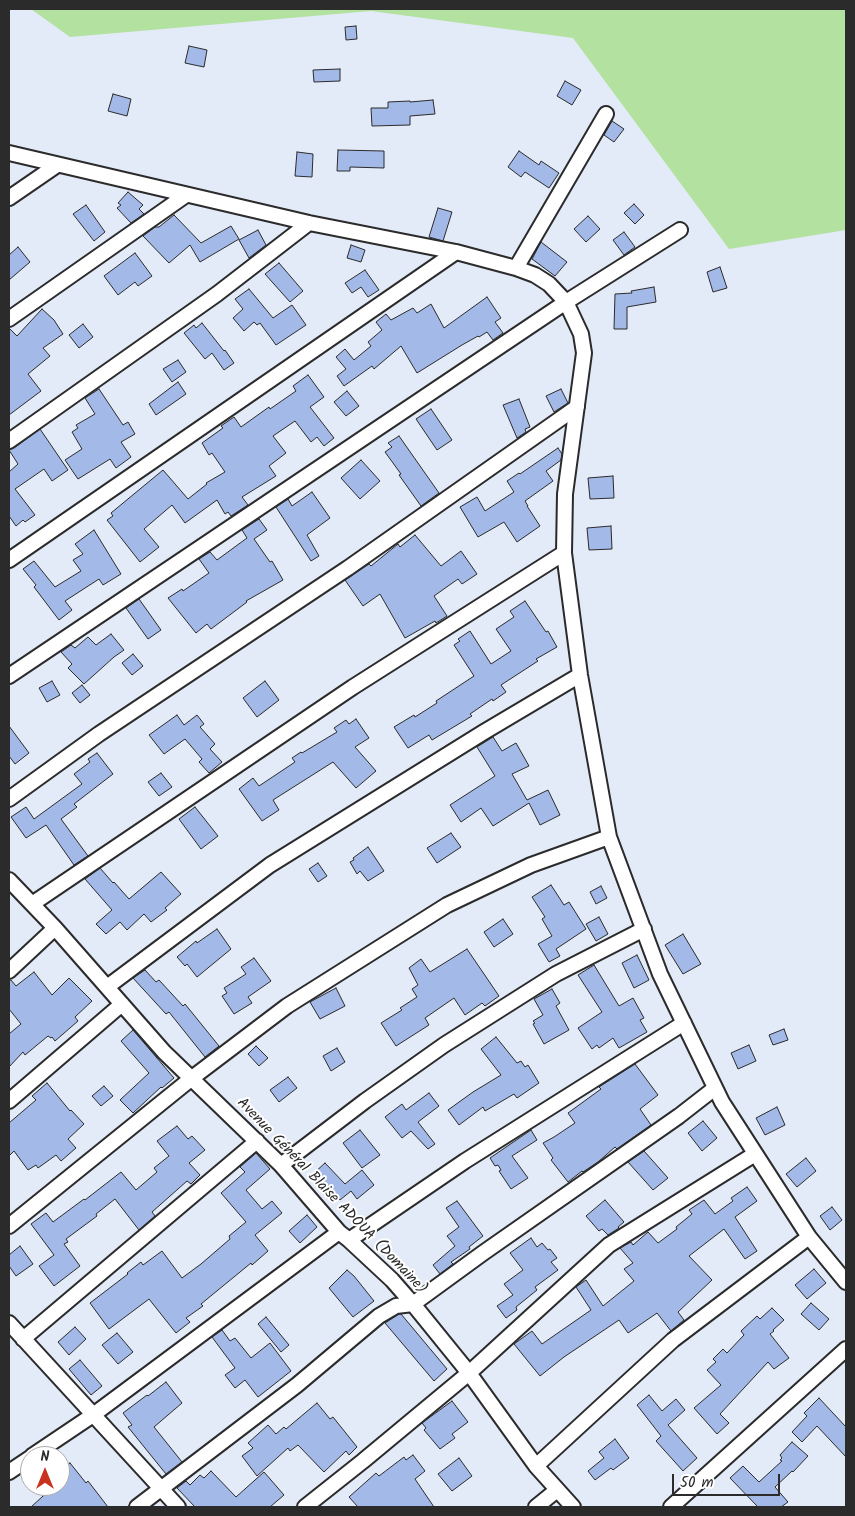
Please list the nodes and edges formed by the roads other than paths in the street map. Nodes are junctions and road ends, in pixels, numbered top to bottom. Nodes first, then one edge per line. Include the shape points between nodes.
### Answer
1 (606, 114) dead end
2 (9, 153) edge
3 (57, 165) junction
4 (186, 196) junction
5 (9, 198) edge
6 (309, 223) junction
7 (680, 230) dead end
8 (456, 252) junction
9 (516, 268) junction
10 (566, 302) junction
11 (9, 319) edge
12 (577, 407) junction
13 (9, 441) edge
14 (564, 553) junction
15 (9, 560) edge
16 (580, 675) junction
17 (9, 676) edge
18 (9, 799) edge
19 (609, 837) junction
20 (9, 880) edge
21 (32, 904) junction
22 (55, 928) junction
23 (644, 929) junction
24 (9, 971) edge
25 (107, 987) junction
26 (122, 1004) junction
27 (684, 1023) junction
28 (192, 1078) junction
29 (715, 1088) junction
30 (9, 1101) edge
31 (257, 1141) junction
32 (755, 1154) junction
33 (281, 1165) junction
34 (9, 1226) edge
35 (344, 1236) junction
36 (809, 1237) junction
37 (846, 1282) edge
38 (414, 1304) junction
39 (9, 1323) edge
40 (23, 1339) junction
41 (846, 1349) edge
42 (469, 1373) junction
43 (93, 1415) junction
44 (47, 1446) edge
45 (20, 1464) edge
46 (536, 1466) junction
47 (9, 1472) edge
48 (161, 1488) junction
49 (557, 1490) junction
50 (137, 1507) edge
51 (178, 1507) edge
52 (305, 1507) edge
53 (536, 1507) edge
54 (573, 1507) edge
55 (671, 1507) edge

1 - 9 street
2 - 3 street
3 - 4 street
3 - 5 street
4 - 6 street
4 - 11 street
6 - 8 street
6 - 13 street via 217,294
7 - 10 street
8 - 9 street
8 - 15 street
9 - 10 street via 549,284
10 - 12 street via 584,343
10 - 17 street
12 - 14 street via 565,494
12 - 18 street
14 - 16 street
14 - 21 street via 353,687
16 - 19 street
16 - 25 street via 270,865
19 - 23 street
19 - 28 street via 531,864 447,906 287,1006
20 - 21 street, Avenue Général Blaise ADOUA (Domaine)
21 - 22 street, Avenue Général Blaise ADOUA (Domaine)
22 - 24 street
22 - 25 street, Avenue Général Blaise ADOUA (Domaine)
23 - 27 street via 660,974
23 - 33 street via 556,974 444,1045 365,1100
25 - 26 street, Avenue Général Blaise ADOUA (Domaine)
26 - 28 street, Avenue Général Blaise ADOUA (Domaine)
26 - 30 street
27 - 29 street
27 - 35 street
28 - 31 street, Avenue Général Blaise ADOUA (Domaine)
28 - 34 street
29 - 32 street
29 - 38 street
31 - 33 street, Avenue Général Blaise ADOUA (Domaine)
31 - 40 street
32 - 36 street
32 - 42 street via 609,1245
33 - 35 street, Avenue Général Blaise ADOUA (Domaine)
35 - 38 street, Avenue Général Blaise ADOUA (Domaine)
35 - 43 street
36 - 37 street
36 - 46 street via 673,1340
38 - 42 street, Avenue Général Blaise ADOUA (Domaine)
38 - 48 street via 396,1306 379,1316 297,1385
39 - 40 street
40 - 43 street
41 - 55 street
42 - 46 street, Avenue Général Blaise ADOUA (Domaine)
42 - 52 street
43 - 44 street
43 - 48 street
45 - 47 street
46 - 49 street, Avenue Général Blaise ADOUA (Domaine)
48 - 50 street
48 - 51 street
49 - 53 street
49 - 54 street, Avenue Général Blaise ADOUA (Domaine)

